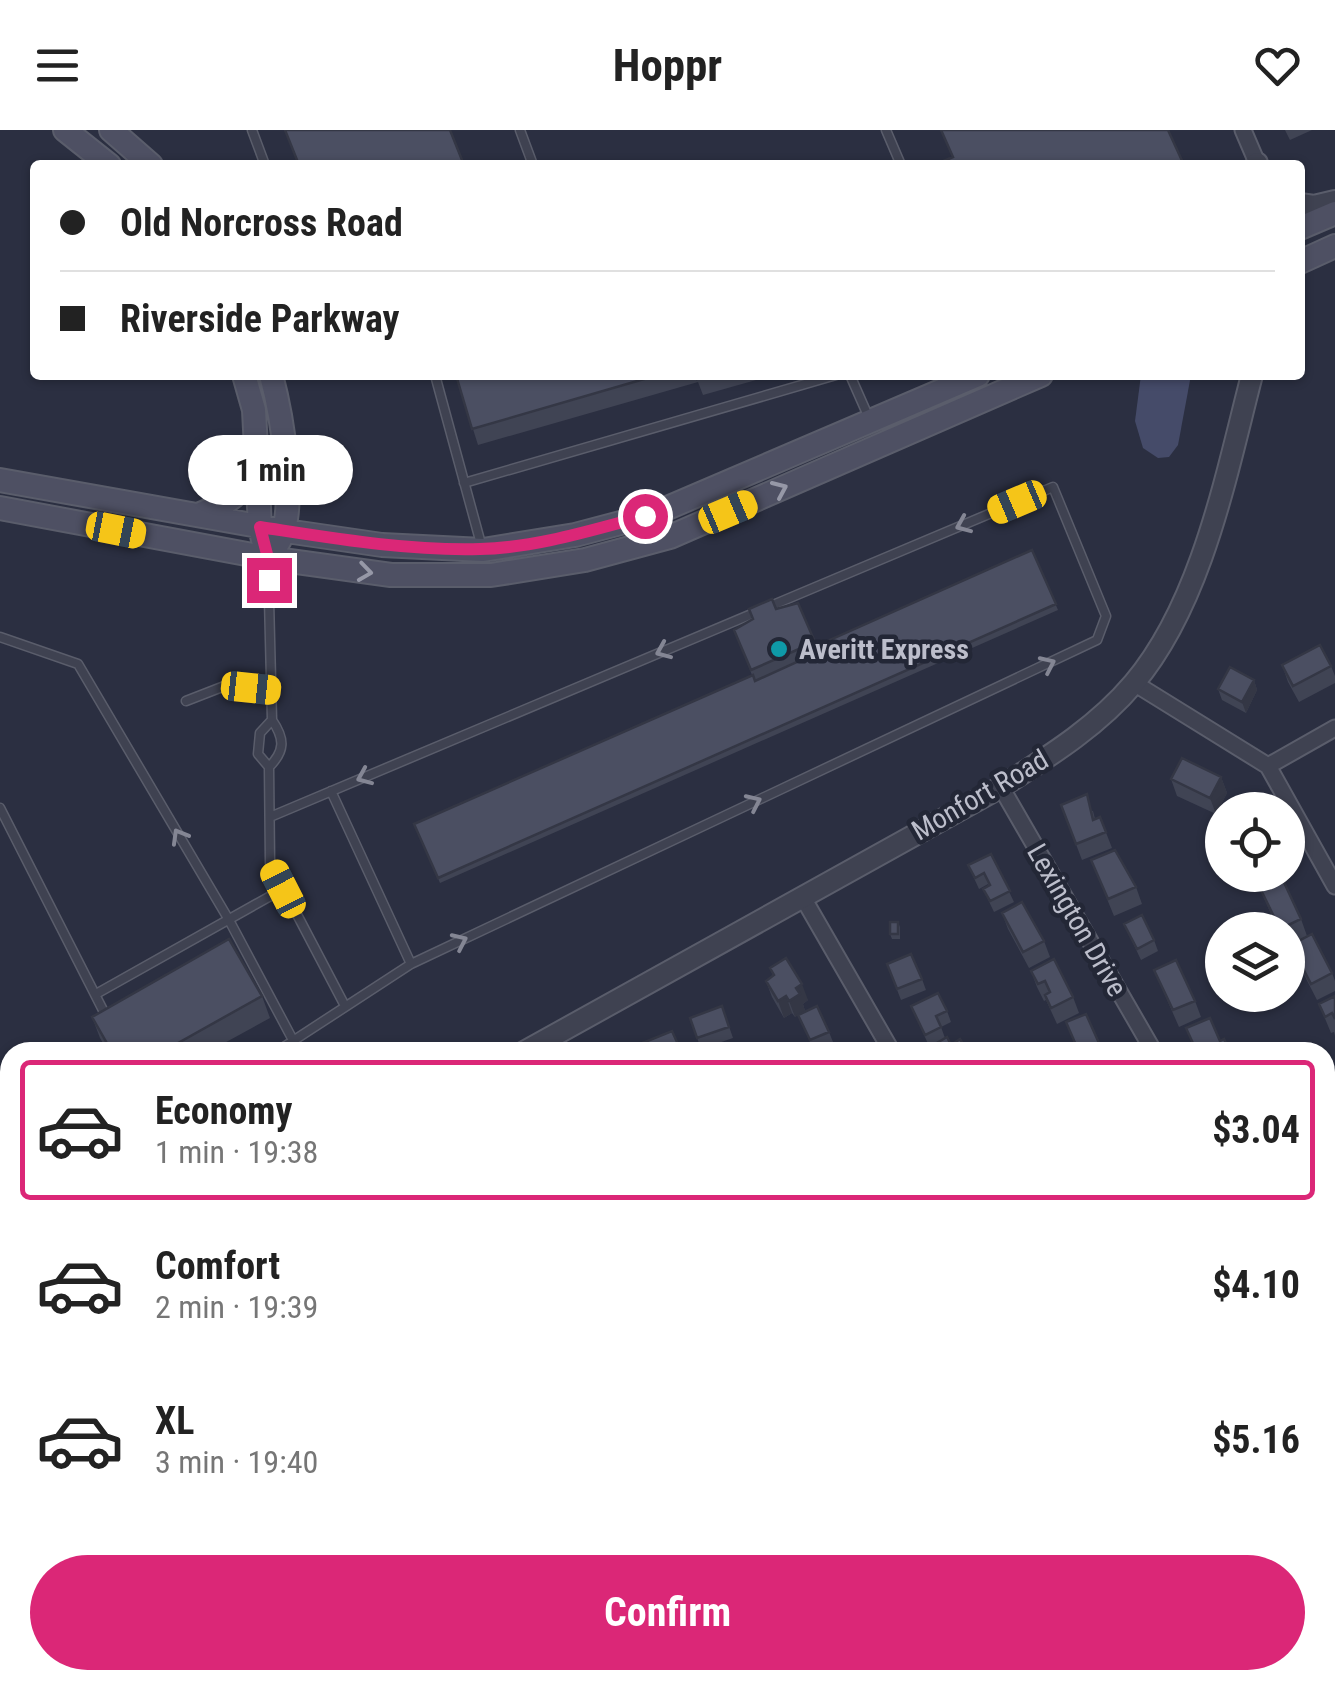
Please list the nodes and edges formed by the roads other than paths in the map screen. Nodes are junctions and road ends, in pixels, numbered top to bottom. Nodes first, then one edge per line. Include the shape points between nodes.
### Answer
1 (65, 130) edge
2 (112, 130) edge
3 (252, 130) edge
4 (520, 130) edge
5 (886, 130) edge
6 (1243, 130) edge
7 (103, 160) edge
8 (145, 160) edge
9 (264, 160) edge
10 (531, 160) edge
11 (899, 160) edge
12 (1256, 160) edge
13 (1335, 200) edge
14 (1305, 205) edge
15 (1335, 212) edge
16 (1305, 226) edge
17 (1335, 246) edge
18 (1305, 260) edge
19 (241, 380) edge
20 (243, 380) edge
21 (272, 380) edge
22 (436, 380) edge
23 (819, 380) edge
24 (852, 380) edge
25 (967, 380) edge
26 (1030, 380) edge
27 (1251, 380) edge
28 (871, 422) junction
29 (0, 480) edge
30 (464, 482) junction
31 (0, 508) edge
32 (196, 515) junction
33 (260, 527) junction
34 (286, 531) junction
35 (483, 550) junction
36 (268, 558) junction
37 (0, 637) edge
38 (1134, 684) junction
39 (272, 690) junction
40 (186, 702) dead end
41 (272, 720) junction
42 (1335, 728) edge
43 (1268, 766) junction
44 (269, 767) junction
45 (1000, 787) junction
46 (330, 791) junction
47 (0, 808) edge
48 (270, 817) junction
49 (1335, 886) edge
50 (283, 889) junction
51 (802, 896) junction
52 (229, 920) junction
53 (411, 964) junction
54 (96, 994) junction
55 (345, 1006) junction
56 (112, 1031) edge
57 (294, 1042) joint
58 (542, 1042) edge
59 (886, 1042) edge
60 (1148, 1042) edge

1 - 7 main road
2 - 8 main road
3 - 9 lane
4 - 10 lane
5 - 11 lane
6 - 12 street
13 - 14 street
15 - 16 main road
17 - 18 main road
19 - 32 main road via 246,476 236,496
20 - 33 main road via 254,410
21 - 34 main road
22 - 30 lane
23 - 30 lane
24 - 28 lane
25 - 28 main road
36 -> 26 main road via 392,576 491,576 585,560 670,537
27 - 38 street, Monfort Road via 1194,575
28 - 35 main road via 651,515
29 - 32 main road
30 - 35 lane
31 - 36 main road
32 - 33 main road
33 - 34 main road
33 - 36 main road
34 - 35 main road
34 - 36 main road
36 - 39 lane
52 -> 37 lane via 78,664
38 - 43 street
38 - 45 street, Monfort Road via 1076,738
39 - 40 lane via 230,682
39 - 41 lane
41 - 44 lane via 282,735 281,755
41 - 44 lane via 260,733 258,754
42 - 43 street
43 - 49 street
44 - 48 lane
45 - 51 street, Monfort Road
45 - 60 street, Lexington Drive
46 - 48 lane
46 - 53 lane
53 -> 46 lane via 1097,640 1106,616 1053,487
47 - 54 lane
48 - 50 lane via 270,863
50 - 52 lane
50 - 55 lane
51 - 58 street, Monfort Road
51 - 59 street
52 - 54 lane
52 - 57 lane
53 - 55 lane
54 - 56 lane
55 - 57 lane

